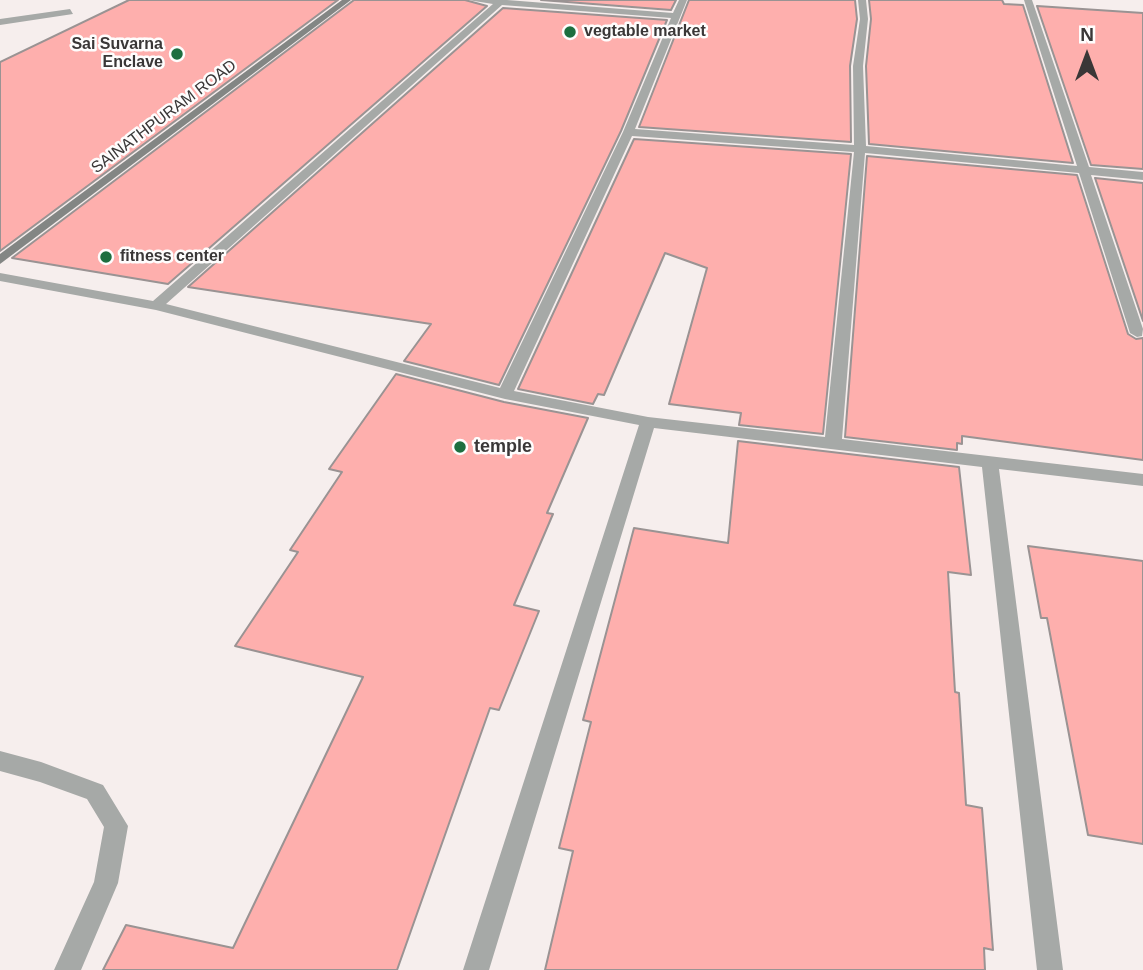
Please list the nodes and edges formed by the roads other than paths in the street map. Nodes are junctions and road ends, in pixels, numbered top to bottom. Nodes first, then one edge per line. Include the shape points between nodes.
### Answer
1 (347, 0) edge
2 (472, 0) edge
3 (683, 0) edge
4 (862, 0) edge
5 (1028, 0) edge
6 (502, 1) edge
7 (70, 12) dead end
8 (676, 16) junction
9 (0, 22) edge
10 (628, 132) junction
11 (860, 149) junction
12 (1083, 170) junction
13 (1143, 176) edge
14 (0, 260) edge
15 (0, 277) edge
16 (156, 306) junction
17 (1137, 332) dead end
18 (505, 394) junction
19 (648, 422) junction
20 (833, 443) junction
21 (990, 464) junction
22 (1143, 480) edge
23 (0, 761) edge
24 (67, 970) edge
25 (476, 970) edge
26 (1049, 970) edge

1 - 14 street, SAINATHPURAM ROAD
2 - 6 street
3 - 8 street
4 - 11 street
5 - 12 street
6 - 8 street
6 - 16 street
7 - 9 street
8 - 10 street
10 - 11 street
10 - 18 street
11 - 12 street
11 - 20 street
12 - 13 street
12 - 17 street
15 - 16 street
16 - 18 street
18 - 19 street
19 - 20 street
19 - 25 street
20 - 21 street
21 - 22 street
21 - 26 street
23 - 24 street via 95,792 116,826 106,883

